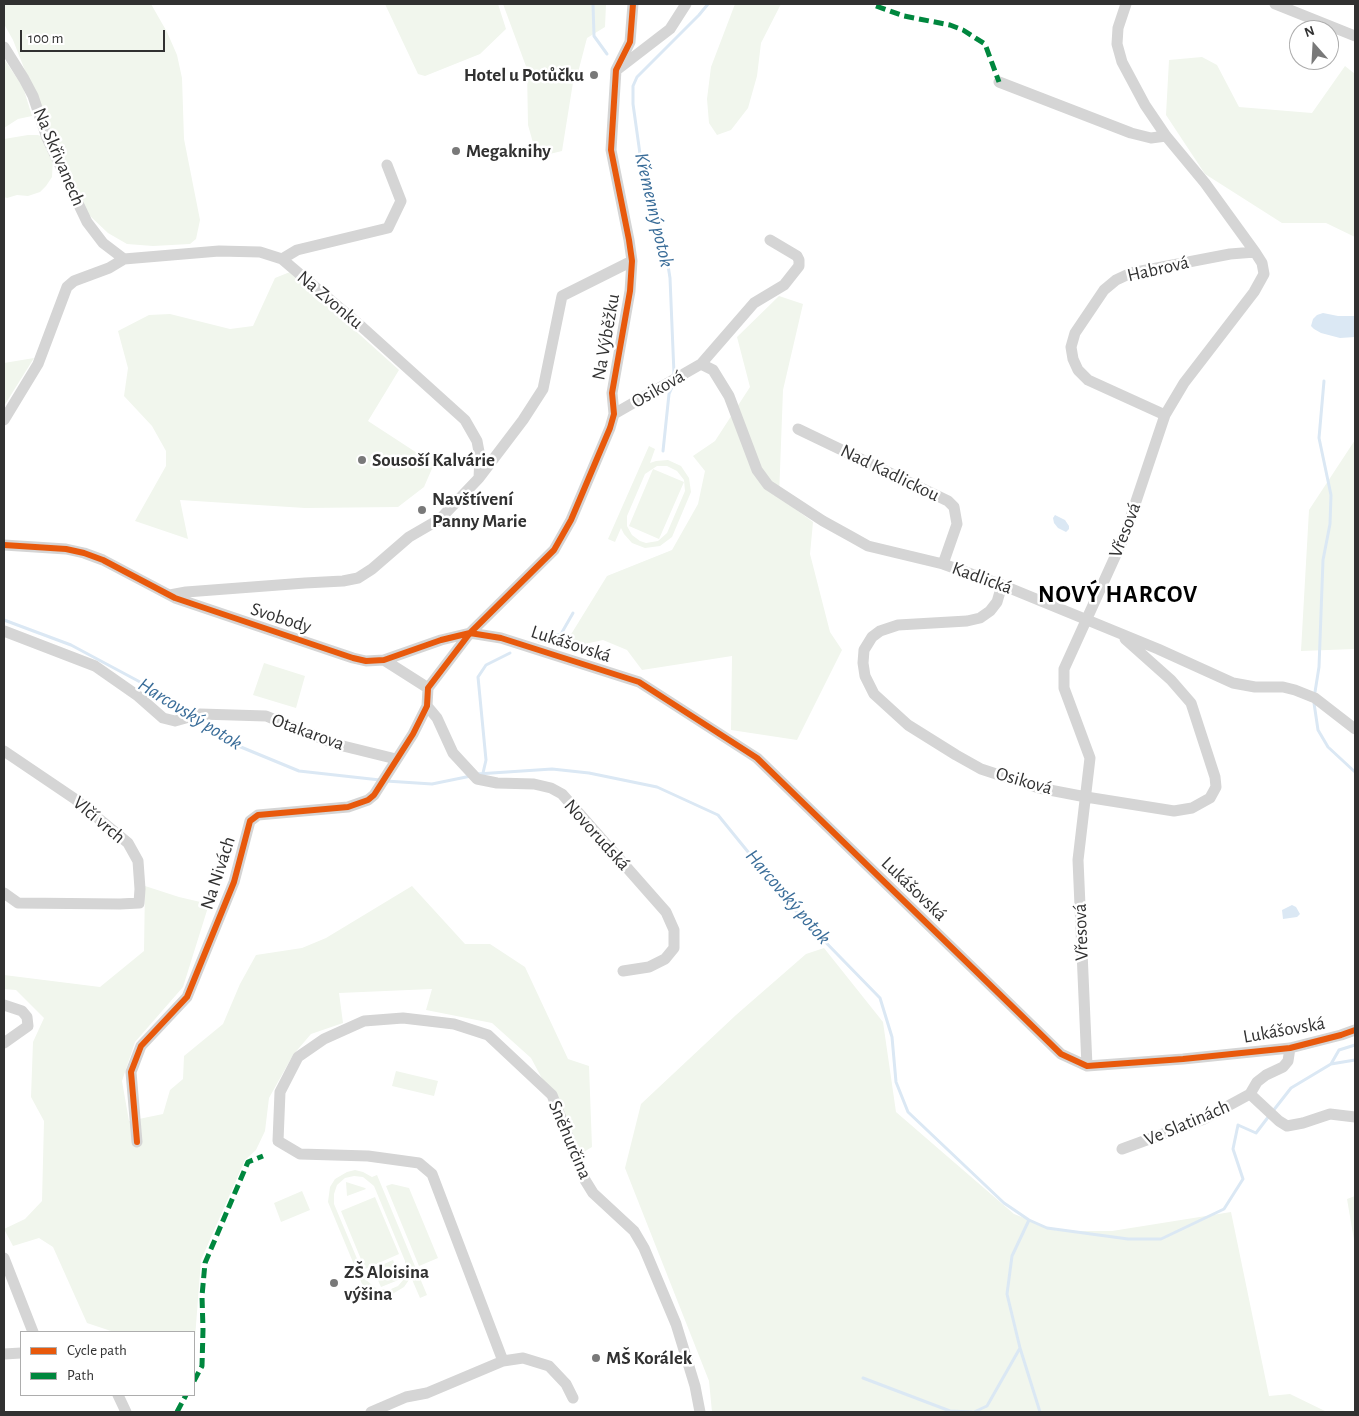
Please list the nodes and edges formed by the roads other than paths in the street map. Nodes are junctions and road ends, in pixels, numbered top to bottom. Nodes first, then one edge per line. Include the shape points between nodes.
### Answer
1 (632, 4) edge
2 (686, 4) edge
3 (1126, 4) edge
4 (1275, 4) edge
5 (1355, 36) edge
6 (4, 47) edge
7 (616, 70) junction
8 (999, 82) dead end
9 (1166, 136) junction
10 (387, 165) dead end
11 (770, 240) dead end
12 (1255, 252) junction
13 (124, 259) junction
14 (282, 259) junction
15 (632, 261) junction
16 (701, 364) junction
17 (614, 414) junction
18 (1165, 415) junction
19 (4, 420) edge
20 (798, 429) dead end
21 (479, 478) junction
22 (4, 546) edge
23 (943, 564) junction
24 (1002, 585) junction
25 (170, 595) junction
26 (1087, 620) junction
27 (4, 631) edge
28 (470, 633) junction
29 (1120, 634) junction
30 (384, 660) junction
31 (428, 688) junction
32 (428, 706) junction
33 (1355, 729) edge
34 (4, 751) edge
35 (396, 759) junction
36 (1086, 797) junction
37 (4, 893) edge
38 (623, 971) dead end
39 (4, 1005) edge
40 (1355, 1030) edge
41 (4, 1043) edge
42 (1290, 1048) junction
43 (1087, 1066) junction
44 (1250, 1094) junction
45 (1355, 1117) edge
46 (138, 1142) dead end
47 (1122, 1149) dead end
48 (4, 1258) edge
49 (33, 1331) edge
50 (20, 1353) edge
51 (4, 1354) edge
52 (503, 1360) junction
53 (118, 1396) edge
54 (573, 1398) dead end
55 (126, 1412) edge
56 (371, 1412) edge
57 (700, 1412) edge

1 - 7 street, Na Výběžku via 630,42
2 - 7 street via 670,28
3 - 9 street, Vřesová via 1118,28 1117,44 1122,62
4 - 5 street
6 - 13 street, Na Skřivanech via 33,96 47,138 87,222 103,243
7 - 15 street, Na Výběžku via 611,150
8 - 9 street via 1131,133 1151,138
9 - 12 street, Vřesová
10 - 14 street, Na Zvonku via 401,201 388,228 296,250
11 - 16 street, Osiková via 796,256 798,266 784,285 754,303
12 - 18 street, Vřesová via 1264,274 1258,286 1184,383
12 - 18 street, Habrová via 1131,273 1104,290 1075,333 1071,347 1073,359 1088,380
13 - 14 street via 219,251 260,252
13 - 19 street via 67,287 38,364
14 - 21 street, Na Zvonku via 465,420 477,441
15 - 17 street, Na Výběžku via 630,291 612,393
15 - 21 street via 562,296 543,389
16 - 17 street, Osiková
16 - 23 street, Kadlická via 713,370 729,396 756,470 768,485 823,522 868,546
17 - 28 street, Na Výběžku via 571,520 554,550
18 - 26 street, Vřesová via 1124,537
20 - 23 street, Nad Kadlickou via 954,506 957,524
21 - 25 street via 440,520 409,537 358,578 343,582
22 - 25 street, Svobody via 84,553
23 - 24 street, Kadlická
24 - 26 street, Kadlická
24 - 36 street, Osiková via 997,602 980,618 898,625 880,630 864,650 865,676 874,694 888,708 908,725 956,755 981,768 1040,788
25 - 30 street, Svobody via 353,658
26 - 29 street, Kadlická
26 - 36 street, Vřesová via 1064,668 1064,688 1090,758
27 - 35 street, Otakarova via 95,666 163,718 176,721 200,714 266,716 335,744
28 - 30 street, Svobody
28 - 31 street
28 - 43 street, Lukášovská via 501,638 639,682 757,758 1061,1054
29 - 33 street, Kadlická via 1233,683 1283,687 1315,698
29 - 36 street, Osiková via 1171,680 1191,703 1216,787 1202,804 1174,811
30 - 31 street
31 - 32 street
32 - 35 street, Na Nivách
32 - 38 street, Novorudská via 453,753 477,779 534,784 562,794 666,912 674,930 674,948 665,959 649,967
34 - 37 street, Vlčí vrch via 75,799 128,843 138,861 140,889 139,903 120,904 18,903
35 - 46 street, Na Nivách via 368,800 348,807 258,815 250,821 234,882 187,997 140,1046 130,1072
36 - 43 street, Vřesová via 1078,860
39 - 41 street via 22,1011 28,1026
40 - 42 street, Lukášovská
42 - 43 street, Lukášovská
42 - 44 street, Ve Slatinách via 1288,1062 1257,1082
44 - 45 street, Ve Slatinách via 1287,1126 1330,1114
44 - 47 street, Ve Slatinách via 1204,1120
48 - 49 street
50 - 51 street
52 - 54 street via 523,1358 549,1366 566,1384
52 - 56 street via 427,1393 406,1397
52 - 57 street, Sněhurčina via 432,1174 419,1163 368,1156 300,1154 278,1141 280,1092 298,1057 324,1038 364,1022 403,1018 454,1024 488,1035 552,1095 584,1180 593,1193 634,1231 644,1248 676,1324
53 - 55 street

